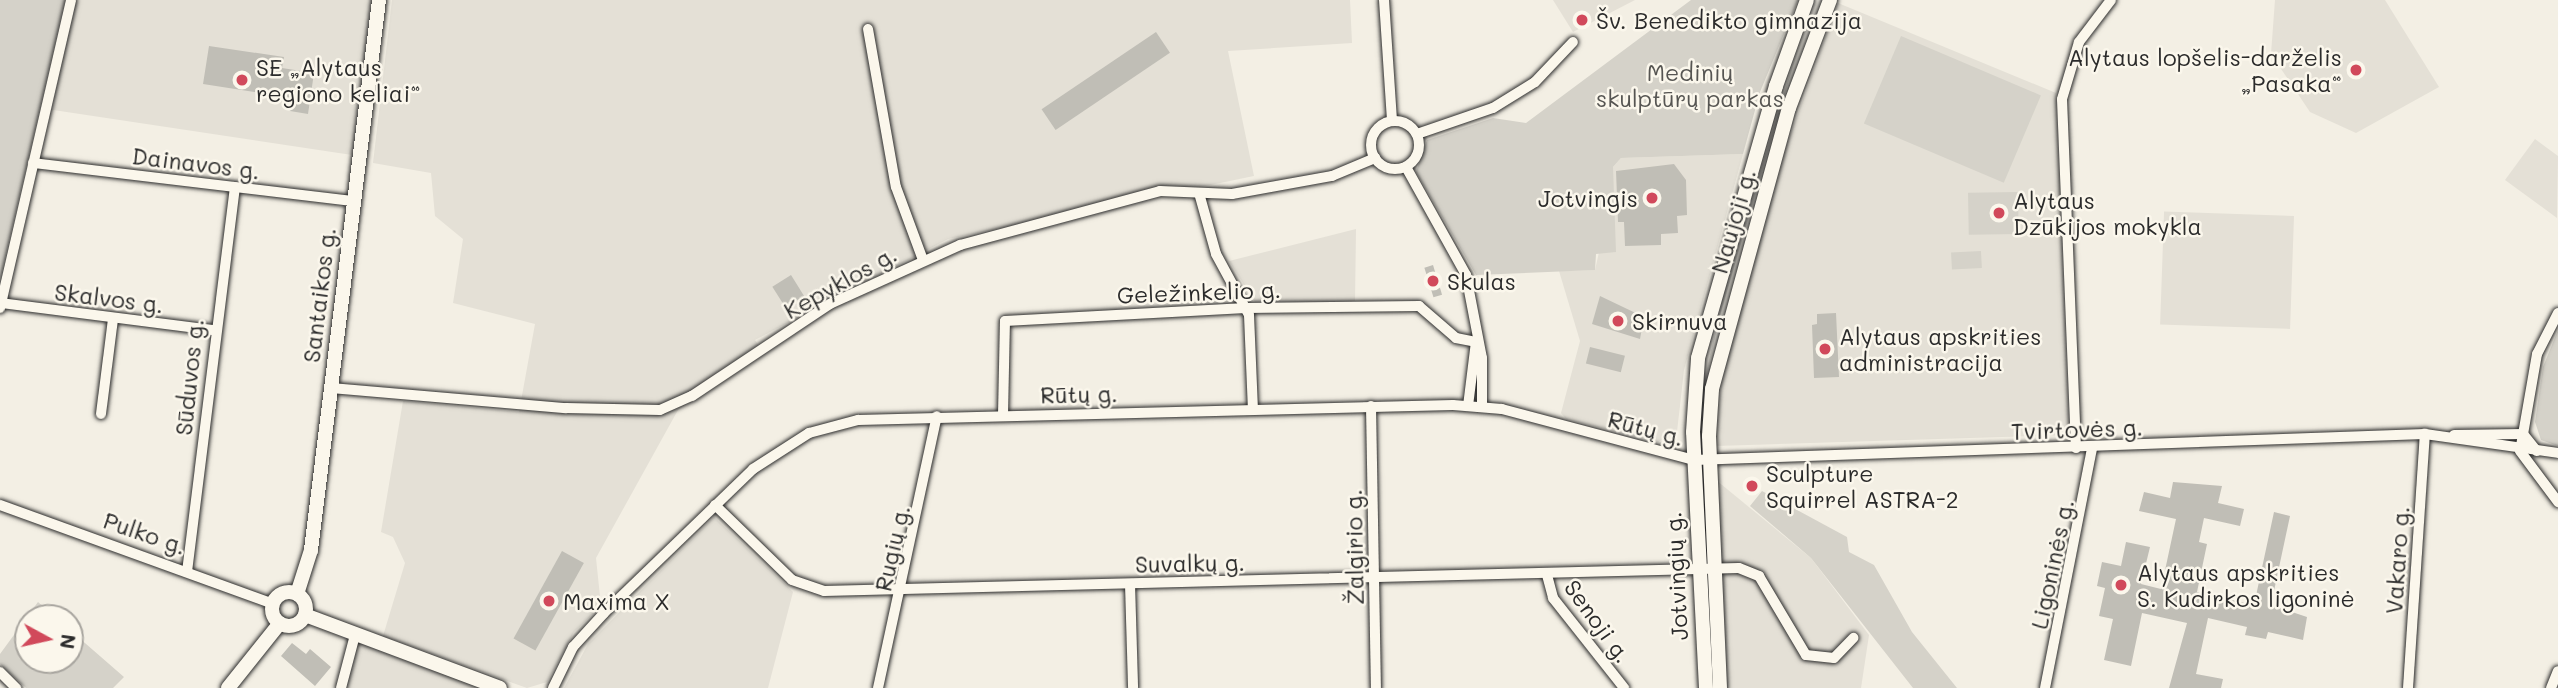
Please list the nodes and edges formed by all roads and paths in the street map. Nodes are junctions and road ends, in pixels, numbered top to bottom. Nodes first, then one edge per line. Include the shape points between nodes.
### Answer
1 (71, 0) edge
2 (379, 0) edge
3 (1384, 0) edge
4 (2110, 0) edge
5 (1806, 1) edge
6 (1827, 6) edge
7 (868, 29) dead end
8 (1573, 43) dead end
9 (1392, 120) junction
10 (1417, 134) junction
11 (1375, 158) junction
12 (33, 163) junction
13 (1406, 167) junction
14 (235, 187) junction
15 (1199, 193) junction
16 (354, 201) junction
17 (923, 260) junction
18 (1, 306) edge
19 (1246, 308) junction
20 (2558, 313) edge
21 (113, 318) junction
22 (213, 330) junction
23 (1476, 342) junction
24 (331, 388) junction
25 (1371, 406) junction
26 (1468, 406) junction
27 (1482, 406) junction
28 (1252, 409) junction
29 (101, 414) dead end
30 (1003, 415) junction
31 (937, 416) junction
32 (2523, 434) junction
33 (2425, 435) junction
34 (2446, 436) junction
35 (2076, 448) junction
36 (2092, 448) junction
37 (2521, 451) junction
38 (2537, 451) junction
39 (2558, 453) edge
40 (1694, 460) junction
41 (1710, 461) junction
42 (2558, 502) edge
43 (0, 505) edge
44 (715, 505) junction
45 (1706, 569) junction
46 (187, 572) junction
47 (1547, 575) junction
48 (1374, 578) junction
49 (1130, 584) junction
50 (902, 587) junction
51 (297, 594) junction
52 (274, 604) junction
53 (305, 615) junction
54 (280, 623) junction
55 (355, 635) junction
56 (1853, 639) dead end
57 (2558, 671) edge
58 (0, 672) edge
59 (16, 688) edge
60 (228, 688) edge
61 (341, 688) edge
62 (500, 688) edge
63 (553, 688) edge
64 (878, 688) edge
65 (1133, 688) edge
66 (1376, 688) edge
67 (1624, 688) edge
68 (1706, 688) edge
69 (1720, 688) edge
70 (2045, 688) edge
71 (2408, 688) edge
72 (2551, 688) edge

1 - 12 street
2 - 16 main road, Santaikos g.
3 - 9 street
4 - 35 street via 2079,42 2062,99
5 - 6 main road
5 - 40 main road, Naujoji g. via 1701,347
6 - 41 main road, Naujoji g. via 1789,108 1725,330 1712,389
7 - 17 street via 896,187
8 - 10 street via 1543,76 1493,108
9 - 10 street via 1404,122
9 - 11 street via 1372,137
10 - 13 street via 1418,152
11 - 13 street via 1392,169
11 - 15 street, Kepyklos g. via 1332,176 1232,194
12 - 14 street, Dainavos g.
12 - 18 street
13 - 23 street via 1460,259 1473,305
14 - 16 street, Dainavos g.
14 - 22 street, Sūduvos g.
15 - 17 street, Kepyklos g. via 1160,191 999,233
15 - 19 street via 1216,254
16 - 24 main road, Santaikos g.
17 - 24 street, Kepyklos g. via 830,304 692,396 660,410 553,407
18 - 21 street, Skalvos g.
19 - 23 street, Geležinkelio g. via 1419,306 1456,338
19 - 28 street
19 - 30 street, Geležinkelio g. via 1005,321
20 - 32 street via 2537,354
21 - 22 street, Skalvos g.
21 - 29 street
22 - 46 street, Sūduvos g.
23 - 26 street
23 - 27 street via 1482,358
24 - 51 main road, Santaikos g. via 311,550
25 - 26 street, Rūtų g.
25 - 28 street, Rūtų g.
25 - 48 street, Žalgirio g.
26 - 27 street, Rūtų g.
27 - 40 street, Rūtų g.
28 - 30 street, Rūtų g.
30 - 31 street, Rūtų g.
31 - 44 street, Rūtų g. via 858,420 809,433 774,453
31 - 50 street, Rugių g.
32 - 34 street, Tvirtovės g. via 2485,430
32 - 37 street
32 - 38 street
33 - 34 street, Tvirtovės g.
33 - 36 street, Tvirtovės g.
33 - 71 street, Vakaro g.
34 - 37 street, Tvirtovės g.
35 - 36 street, Tvirtovės g.
35 - 41 street, Tvirtovės g.
36 - 70 street, Ligoninės g.
37 - 38 street, Tvirtovės g.
37 - 42 street
38 - 39 street, Tvirtovės g.
40 - 41 street, Rūtų g.
40 - 45 main road, Jotvingių g.
41 - 45 main road, Jotvingių g.
43 - 46 street, Pulko g.
44 - 50 street, Suvalkų g. via 803,586 824,591
44 - 63 street, Rūtų g. via 573,647
45 - 47 street, Suvalkų g.
45 - 56 street, Suvalkų g. via 1739,568 1759,576 1806,655 1834,657
45 - 68 main road, Jotvingių g.
45 - 69 main road, Jotvingių g.
46 - 52 street, Pulko g.
47 - 48 street, Suvalkų g.
47 - 67 street, Senoji g. via 1553,598
48 - 49 street, Suvalkų g.
48 - 66 street, Žalgirio g.
49 - 50 street, Suvalkų g.
49 - 65 street
50 - 64 street, Rugių g.
51 - 52 main road via 283,594
51 - 53 main road via 306,606
52 - 54 main road
53 - 54 main road via 296,624
53 - 55 main road
54 - 60 main road
55 - 61 street
55 - 62 main road
57 - 72 street
58 - 59 street

